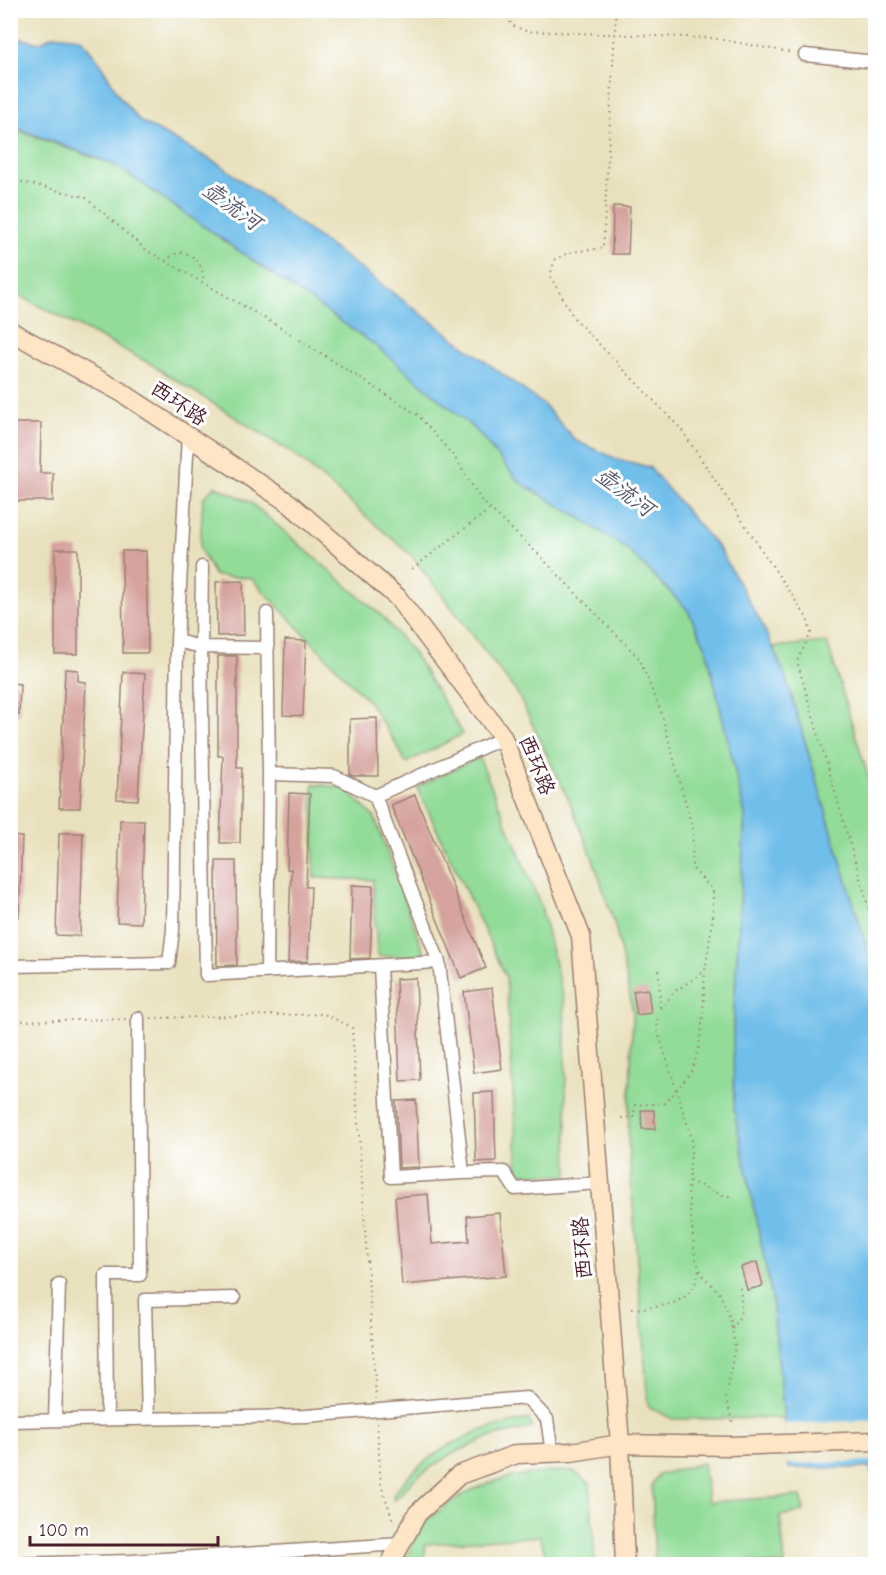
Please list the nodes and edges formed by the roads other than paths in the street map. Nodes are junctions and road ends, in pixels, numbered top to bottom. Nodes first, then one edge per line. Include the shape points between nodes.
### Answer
1 (805, 55) road end
2 (876, 62) edge
3 (10, 331) edge
4 (188, 436) junction
5 (202, 567) dead end
6 (267, 613) dead end
7 (177, 641) junction
8 (201, 647) junction
9 (268, 648) junction
10 (503, 738) junction
11 (269, 774) junction
12 (375, 796) junction
13 (439, 962) junction
14 (10, 966) edge
15 (380, 966) junction
16 (267, 972) junction
17 (138, 1018) road end
18 (463, 1173) junction
19 (600, 1183) junction
20 (58, 1284) dead end
21 (234, 1298) dead end
22 (107, 1419) junction
23 (148, 1419) junction
24 (55, 1420) junction
25 (10, 1421) edge
26 (876, 1441) edge
27 (620, 1444) junction
28 (552, 1453) junction
29 (401, 1544) junction
30 (13, 1564) edge
31 (390, 1564) edge
32 (626, 1564) edge

1 - 2 street
3 - 4 main road, 西环路 via 121,392
4 - 7 street
4 - 10 main road, 西环路 via 289,503 397,597
5 - 8 street
6 - 9 street
7 - 8 street
7 - 14 street via 173,930 169,963
8 - 9 street
8 - 16 street via 206,975
9 - 11 street
10 - 12 street
10 - 19 main road, 西环路 via 581,936
11 - 12 street via 334,776
11 - 16 street
12 - 13 street
13 - 15 street
13 - 18 street
15 - 16 street
15 - 18 street via 391,1177
17 - 22 street via 140,1275 106,1275
18 - 19 street via 504,1172 515,1189
19 - 27 main road, 西环路
20 - 24 street
21 - 23 street via 145,1300
22 - 23 street
22 - 24 street
23 - 28 street via 306,1416 527,1398 547,1419
24 - 25 street
26 - 27 main road via 728,1446
27 - 28 main road
27 - 32 main road, 西环路
28 - 29 main road via 517,1454 459,1475 417,1514
29 - 30 street via 131,1561
29 - 31 main road

